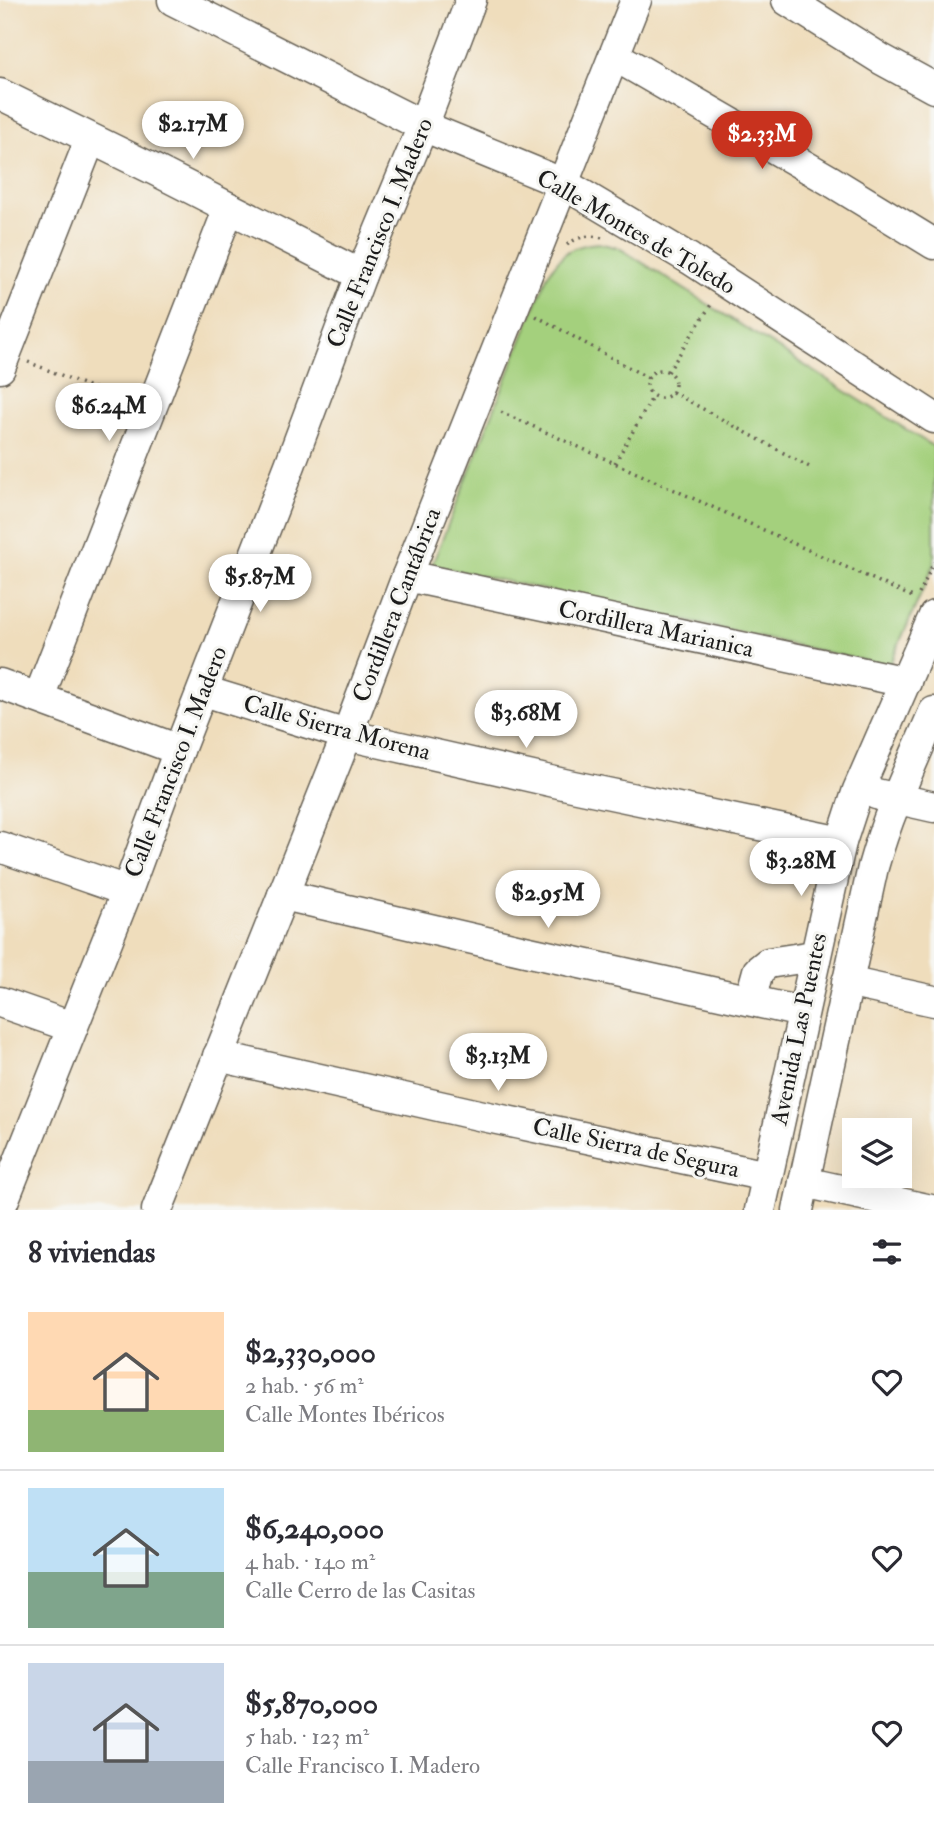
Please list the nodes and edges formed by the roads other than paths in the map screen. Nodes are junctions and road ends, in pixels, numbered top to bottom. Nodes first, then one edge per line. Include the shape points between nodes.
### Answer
1 (173, 0) edge
2 (471, 0) edge
3 (636, 0) edge
4 (787, 0) edge
5 (615, 56) junction
6 (934, 88) edge
7 (0, 94) edge
8 (423, 126) junction
9 (90, 140) junction
10 (564, 184) junction
11 (229, 208) junction
12 (934, 244) edge
13 (361, 275) junction
14 (3, 361) edge
15 (934, 418) edge
16 (407, 576) junction
17 (926, 607) edge
18 (905, 682) junction
19 (0, 684) edge
20 (204, 691) junction
21 (39, 698) junction
22 (934, 712) edge
23 (347, 735) junction
24 (180, 750) junction
25 (858, 790) junction
26 (896, 799) junction
27 (934, 807) edge
28 (841, 842) junction
29 (0, 847) edge
30 (127, 891) junction
31 (283, 895) junction
32 (814, 956) junction
33 (847, 982) junction
34 (750, 1000) junction
35 (934, 1001) edge
36 (0, 1002) edge
37 (802, 1012) junction
38 (72, 1027) junction
39 (218, 1056) junction
40 (10, 1158) edge
41 (767, 1176) junction
42 (801, 1196) edge
43 (0, 1209) edge
44 (157, 1210) edge
45 (760, 1210) edge
46 (931, 1210) edge

1 - 8 street, Calle Montes de Toledo
2 - 8 street, Calle Francisco I. Madero
3 - 5 street, Cordillera Cantábrica
4 - 6 street
5 - 10 street, Cordillera Cantábrica
5 - 12 street
7 - 9 street
8 - 10 street, Calle Montes de Toledo
8 - 13 street, Calle Francisco I. Madero
9 - 11 street
9 - 14 street
10 - 15 street, Calle Montes de Toledo via 690,259
10 - 16 street, Cordillera Cantábrica
11 - 13 street
11 - 21 street
13 - 20 street, Calle Francisco I. Madero
16 - 18 street, Cordillera Marianica
16 - 23 street, Cordillera Cantábrica
17 - 18 street, Avenida Las Puentes
18 - 25 street, Avenida Las Puentes
19 - 21 street
20 - 23 street, Calle Sierra Morena
20 - 24 street, Calle Francisco I. Madero
21 - 24 street
22 - 26 street, Avenida Las Puentes
23 - 28 street, Calle Sierra Morena
23 - 31 street, Cordillera Cantábrica
24 - 30 street, Calle Francisco I. Madero
25 - 26 street
25 - 28 street, Avenida Las Puentes
26 - 27 street
26 - 33 street, Avenida Las Puentes via 873,867
28 - 32 street, Avenida Las Puentes
29 - 30 street
30 - 38 street, Calle Francisco I. Madero
31 - 34 street
31 - 39 street, Cordillera Cantábrica
32 - 34 street via 768,963 758,971
32 - 37 street, Avenida Las Puentes
33 - 35 street
33 - 42 street, Avenida Las Puentes
34 - 37 street
36 - 38 street
37 - 41 street, Avenida Las Puentes
38 - 40 street, Calle Francisco I. Madero
39 - 41 street, Calle Sierra de Segura
39 - 44 street, Cordillera Cantábrica
40 - 43 street, Calle Francisco I. Madero
41 - 45 street, Avenida Las Puentes
42 - 46 street

